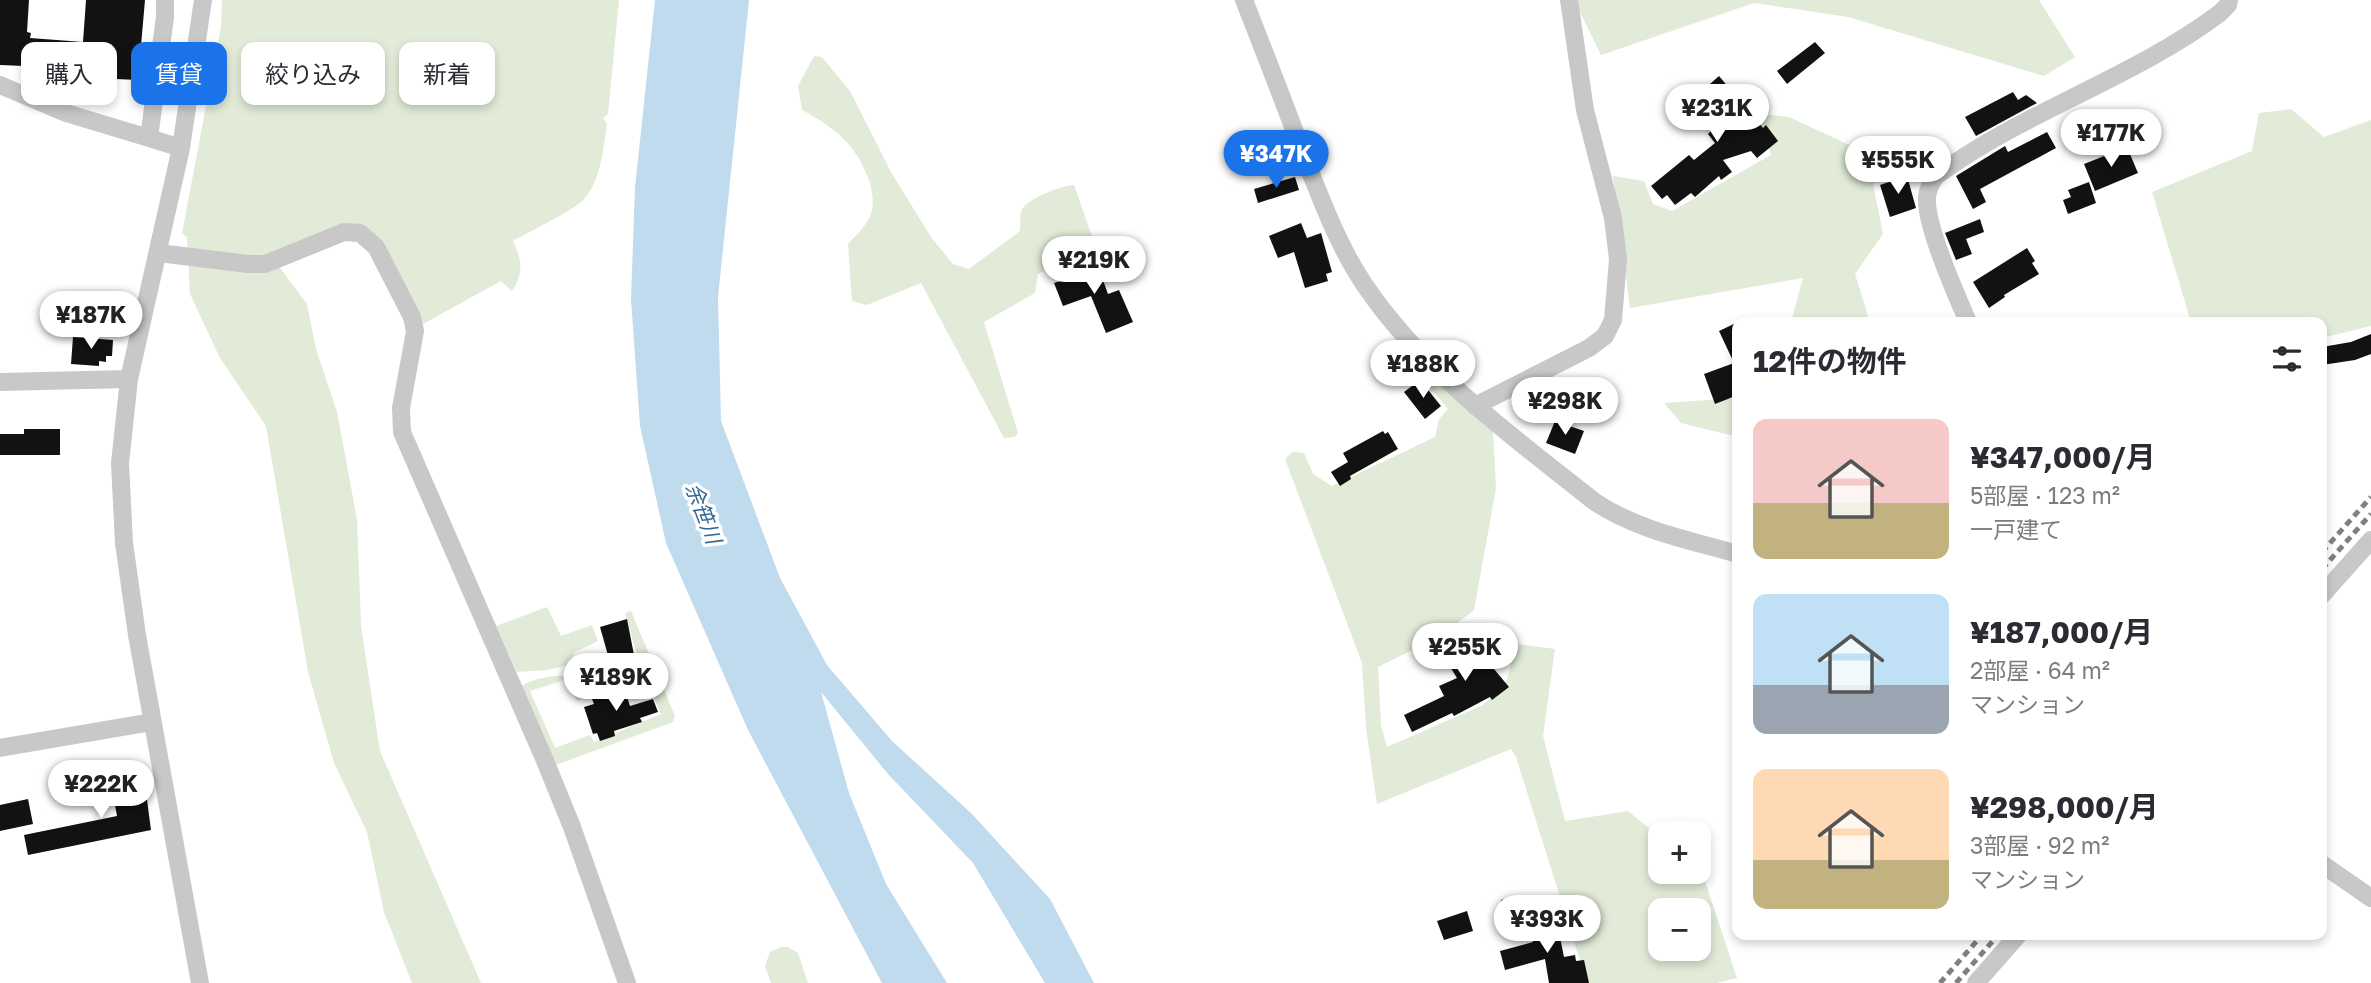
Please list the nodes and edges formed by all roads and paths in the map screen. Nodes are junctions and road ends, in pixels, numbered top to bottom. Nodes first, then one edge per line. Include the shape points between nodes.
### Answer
1 (165, 0) edge
2 (203, 0) edge
3 (1244, 0) edge
4 (1569, 0) edge
5 (2230, 0) edge
6 (0, 85) edge
7 (149, 138) junction
8 (181, 148) junction
9 (159, 253) junction
10 (1966, 317) edge
11 (129, 380) junction
12 (0, 383) edge
13 (1475, 406) junction
14 (2371, 540) edge
15 (1732, 552) edge
16 (2327, 589) edge
17 (152, 722) junction
18 (0, 748) edge
19 (2327, 867) edge
20 (2371, 898) edge
21 (2014, 940) edge
22 (200, 983) edge
23 (627, 983) edge
24 (1976, 983) edge

1 - 7 street
2 - 8 street
3 - 13 street via 1337,236 1363,283 1436,370
4 - 13 street via 1586,110 1613,218 1618,259 1613,320 1605,337 1589,348
5 - 10 street via 2220,13 2157,55 2002,134 1936,176 1929,186 1929,213
6 - 7 street via 66,113
7 - 8 street
8 - 9 street
9 - 11 street
9 - 23 street via 265,264 345,232 360,233 376,247 415,331 401,408 402,432 556,789
11 - 12 street
11 - 17 street via 120,463 124,543
13 - 15 street via 1611,513
14 - 16 street
17 - 18 street
17 - 22 street
19 - 20 street
21 - 24 street

